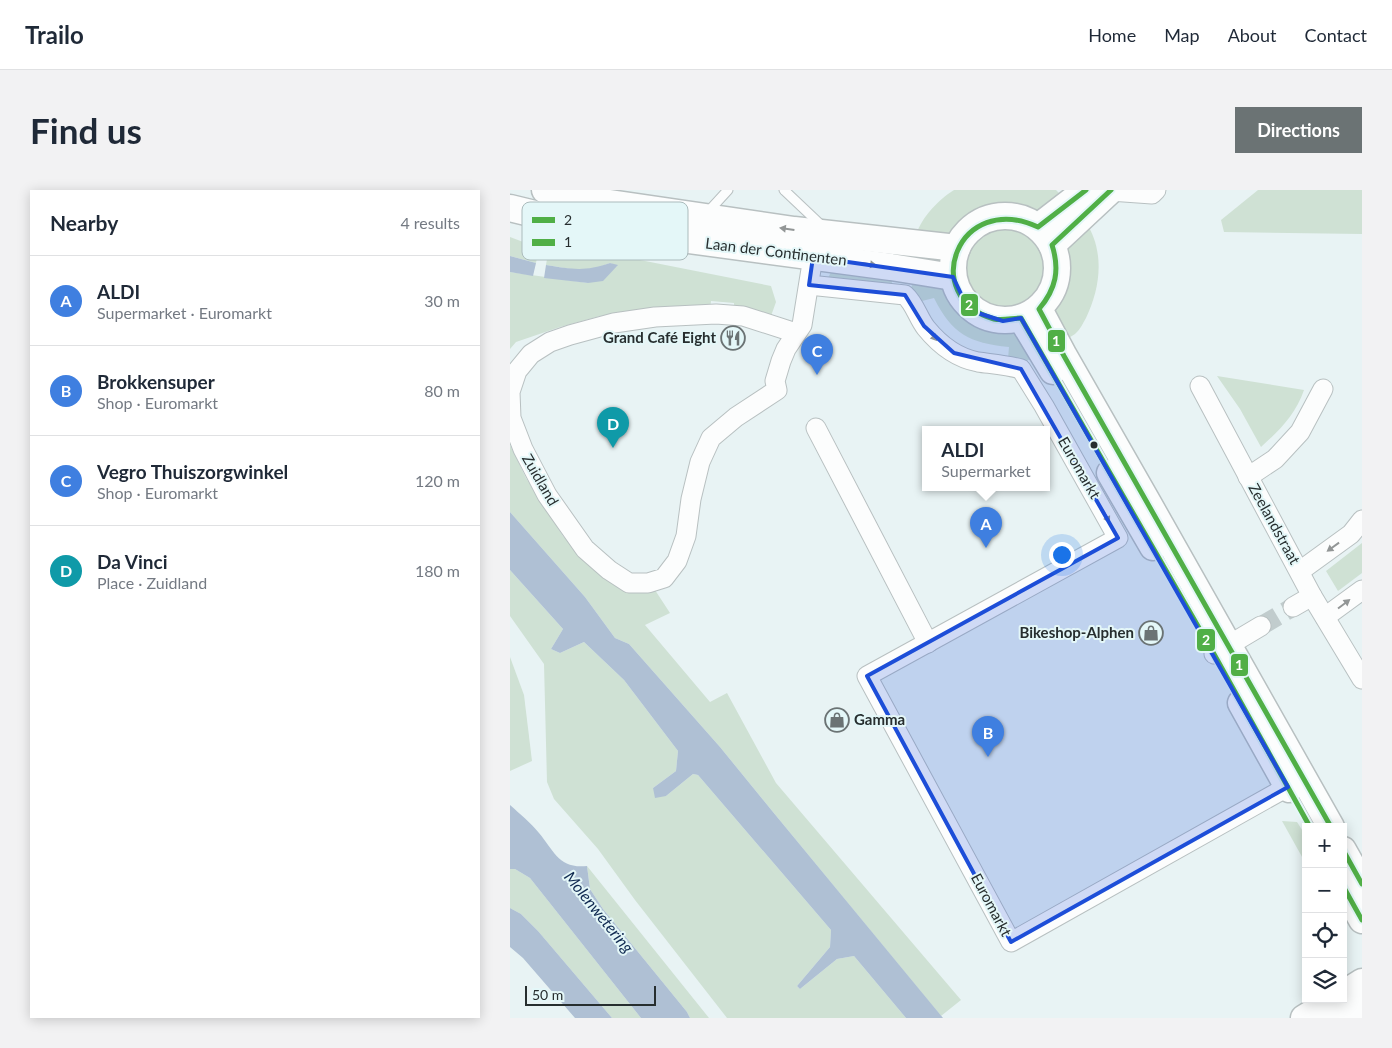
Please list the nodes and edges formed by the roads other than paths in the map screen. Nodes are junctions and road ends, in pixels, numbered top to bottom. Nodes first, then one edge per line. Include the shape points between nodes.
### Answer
1 (545, 190) edge
2 (728, 190) edge
3 (784, 190) edge
4 (1102, 190) edge
5 (1156, 190) edge
6 (604, 202) edge
7 (688, 214) edge
8 (704, 216) junction
9 (830, 234) junction
10 (1045, 236) junction
11 (688, 240) edge
12 (957, 248) junction
13 (813, 257) junction
14 (954, 278) junction
15 (809, 285) junction
16 (1030, 314) junction
17 (796, 333) junction
18 (1200, 386) dead end
19 (1323, 390) dead end
20 (816, 428) dead end
21 (1248, 477) junction
22 (1362, 520) edge
23 (1300, 571) junction
24 (1362, 590) edge
25 (1312, 596) junction
26 (1293, 607) tunnel mouth
27 (1325, 617) junction
28 (1262, 626) tunnel mouth
29 (928, 643) junction
30 (1222, 650) junction
31 (1362, 680) edge
32 (1296, 782) junction
33 (1309, 823) edge
34 (1328, 823) edge
35 (1347, 857) edge
36 (1362, 884) edge
37 (1347, 893) edge
38 (1362, 920) edge
39 (1362, 982) edge
40 (1347, 991) edge
41 (1328, 1003) edge
42 (1362, 1003) edge
43 (1304, 1018) edge
44 (1336, 1018) edge

1 - 6 street, Laan der Continenten
2 - 8 lane, Laan der Continenten
3 - 9 lane, Laan der Continenten
4 - 5 street via 1152,194
4 - 10 street
7 - 8 street, Laan der Continenten
9 -> 8 street, Laan der Continenten
9 - 12 street, Laan der Continenten
10 - 12 street via 1022,219 1005,216 980,222 966,233
10 - 16 street via 1058,268 1049,297
11 - 13 street, Laan der Continenten
12 - 14 street via 953,262
13 -> 14 street, Laan der Continenten
13 - 15 street
14 - 16 street via 964,302 986,317 1004,321
15 - 17 street via 802,325
15 -> 29 street, Euromarkt via 905,295 912,301 924,326 954,354 975,362 1020,369 1118,538
16 - 30 street
17 - 17 street, Zuidland via 778,370 777,390 736,416 711,438 700,462 678,561 664,578 648,583 629,583 585,549 552,503 510,418 510,392 518,371 531,354 550,342 614,323 655,317 744,316
18 - 21 street, Zeelandstraat
19 - 21 street, Zeelandstraat via 1300,432 1275,459
20 - 29 street
21 - 23 street, Zeelandstraat
22 -> 23 street, Zeelandstraat via 1351,534
23 - 25 street, Zeelandstraat
27 -> 24 street
25 - 26 street
25 - 27 street, Zeelandstraat
27 - 31 street, Zeelandstraat
28 - 30 street
29 - 32 street, Euromarkt via 867,676 1011,942
30 - 32 street
32 - 33 street
32 - 34 street
35 - 36 street
37 - 38 street
39 - 40 street
41 - 43 street
42 - 44 street

